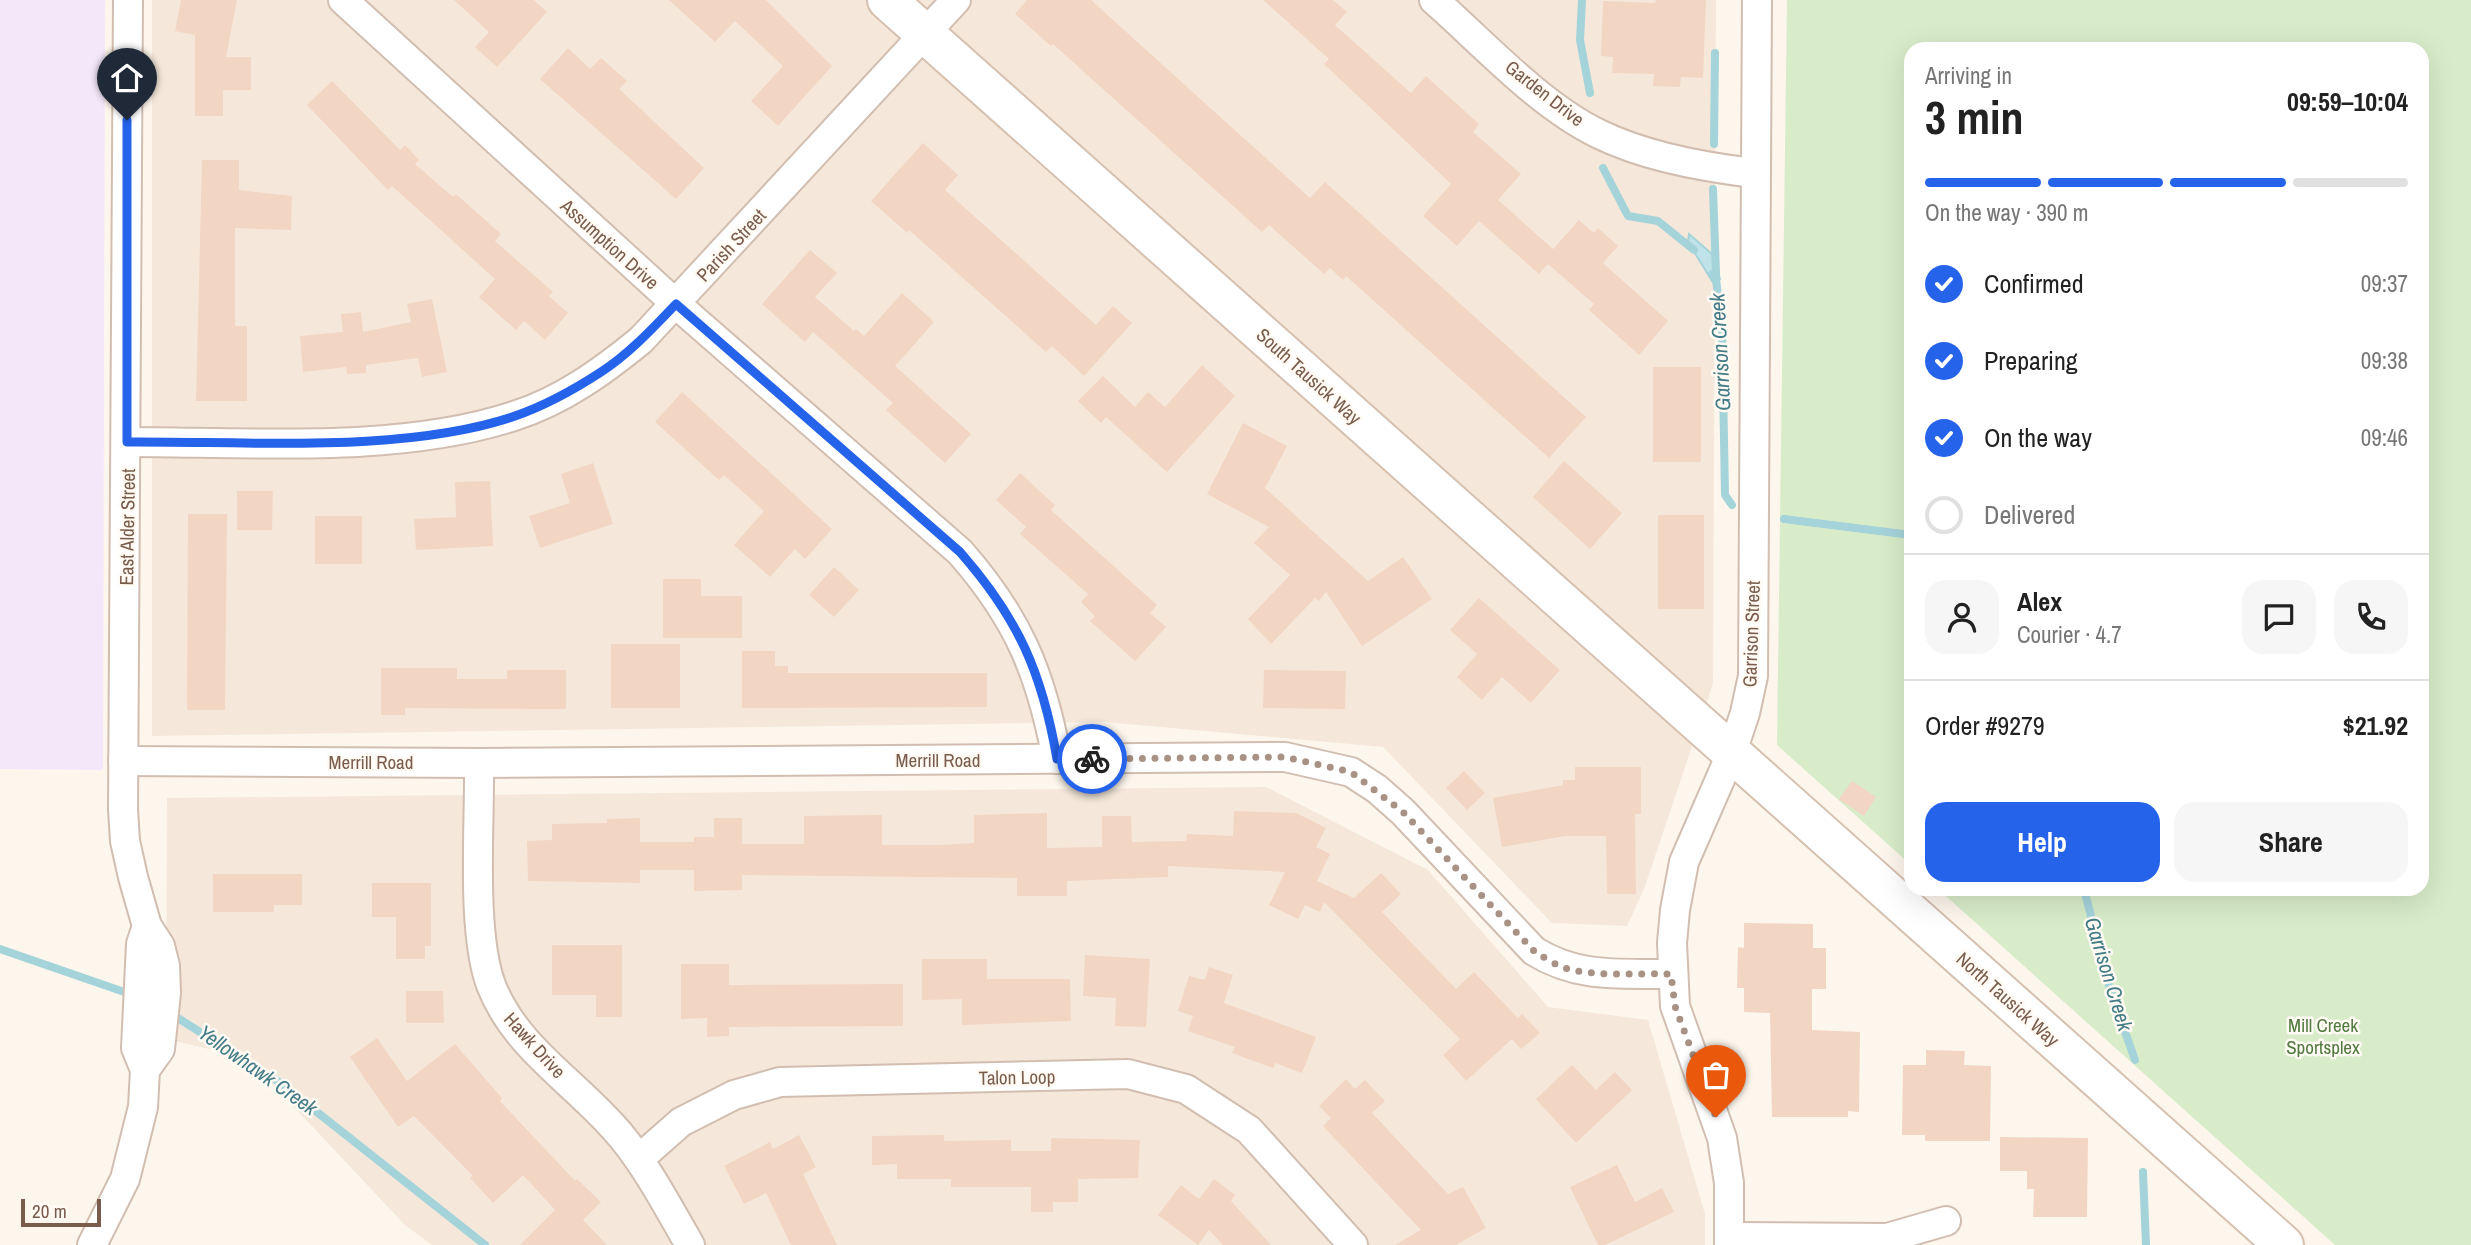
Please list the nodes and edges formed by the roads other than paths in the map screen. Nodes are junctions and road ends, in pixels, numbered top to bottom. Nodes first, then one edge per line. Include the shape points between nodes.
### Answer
1 (128, 0) edge
2 (343, 0) edge
3 (887, 0) edge
4 (957, 0) edge
5 (1434, 0) edge
6 (1757, 0) edge
7 (926, 35) junction
8 (1754, 173) junction
9 (676, 304) junction
10 (127, 442) junction
11 (1732, 752) junction
12 (1057, 759) junction
13 (123, 761) junction
14 (479, 763) junction
15 (1671, 974) junction
16 (639, 1159) junction
17 (1946, 1221) dead end
18 (1730, 1241) edge
19 (92, 1245) edge
20 (690, 1245) edge
21 (1353, 1245) edge
22 (2284, 1245) edge

1 - 10 street, East Alder Street
2 - 9 street, Assumption Drive
3 - 7 main road, South Tausick Way
4 - 7 street, Parish Street
5 - 8 street, Garden Drive via 1546,99 1599,134 1678,160
6 - 8 street, Garrison Street
7 - 9 street, Parish Street
7 - 11 main road, South Tausick Way
8 - 11 street, Garrison Street via 1752,676
9 - 10 street, Parish Street via 602,372 516,416 470,428 363,439
9 - 12 street, Assumption Drive via 960,552 989,585 1013,621 1032,664 1048,708
10 - 13 street, East Alder Street
11 - 15 street, Garrison Street via 1684,862 1675,909
11 - 22 main road, North Tausick Way
12 - 14 street, Merrill Road
12 - 15 street, Merrill Road via 1285,757 1351,772 1403,812 1534,951 1567,969
13 - 14 street, Merrill Road
13 - 19 street, East Alder Street via 125,841 147,926 160,946 166,993 160,1049 145,1070 135,1147
14 - 16 street, Hawk Drive via 480,921 491,984 516,1030 600,1113
15 - 18 street, Garrison Street via 1675,1006 1722,1138
16 - 20 street, Hawk Drive
16 - 21 street, Talon Loop via 681,1122 734,1095 780,1082 1128,1074 1186,1089 1249,1130
17 - 18 street via 1887,1238

